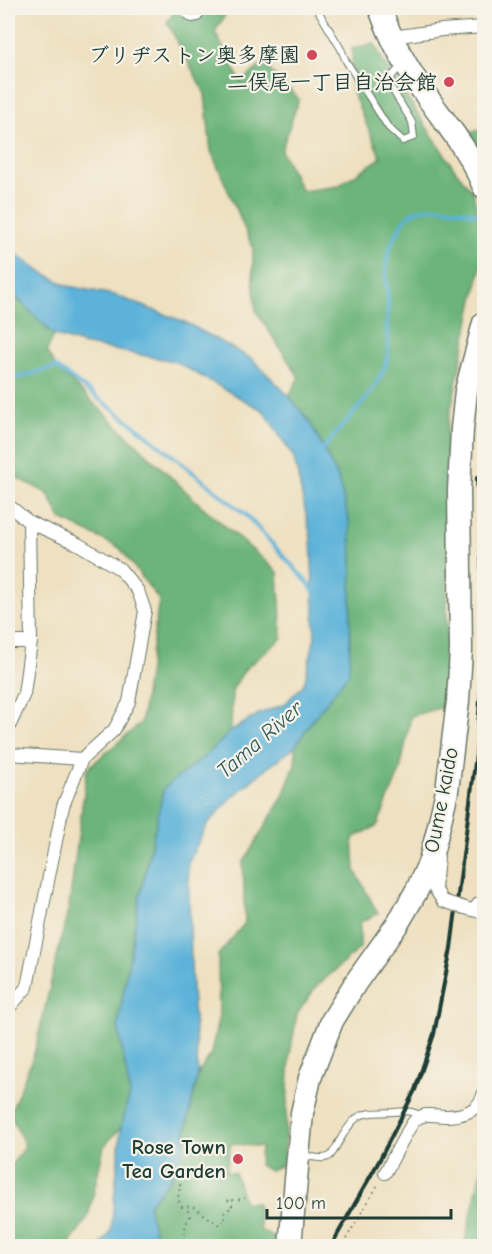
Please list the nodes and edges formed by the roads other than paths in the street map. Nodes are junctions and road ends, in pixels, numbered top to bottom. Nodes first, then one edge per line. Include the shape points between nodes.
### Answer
1 (180, 8) edge
2 (204, 8) edge
3 (315, 8) edge
4 (380, 8) edge
5 (484, 27) edge
6 (392, 37) junction
7 (404, 62) junction
8 (484, 187) edge
9 (484, 323) edge
10 (8, 505) edge
11 (29, 522) junction
12 (8, 642) edge
13 (31, 642) junction
14 (8, 729) edge
15 (8, 754) edge
16 (82, 759) junction
17 (437, 834) junction
18 (484, 899) edge
19 (468, 908) junction
20 (484, 913) edge
21 (8, 1009) edge
22 (484, 1092) edge
23 (422, 1116) junction
24 (298, 1154) junction
25 (385, 1173) road end
26 (290, 1246) edge

1 - 2 lane via 192,19 198,18
3 - 7 lane via 388,127 403,141 414,137 412,122 390,86 392,76
4 - 6 highway
5 - 6 street
6 - 7 highway
7 - 8 highway via 468,153
9 - 17 highway, Oume kaido via 466,391 462,429 458,701 447,791
10 - 11 street
11 - 13 street
11 - 16 street via 120,569 138,591 145,611 129,702 114,730
12 - 13 street
13 - 14 street via 24,694
15 - 16 street
16 - 21 street via 63,806 27,987
17 - 19 street, bridge via 435,889 443,901
17 - 24 highway, Oume kaido via 417,890 332,1021 310,1078
18 - 19 lane
19 - 20 street
22 - 23 street via 472,1111
23 - 24 lane via 404,1111 358,1116 330,1156
23 - 25 street via 413,1123
24 - 26 highway, Oume kaido

